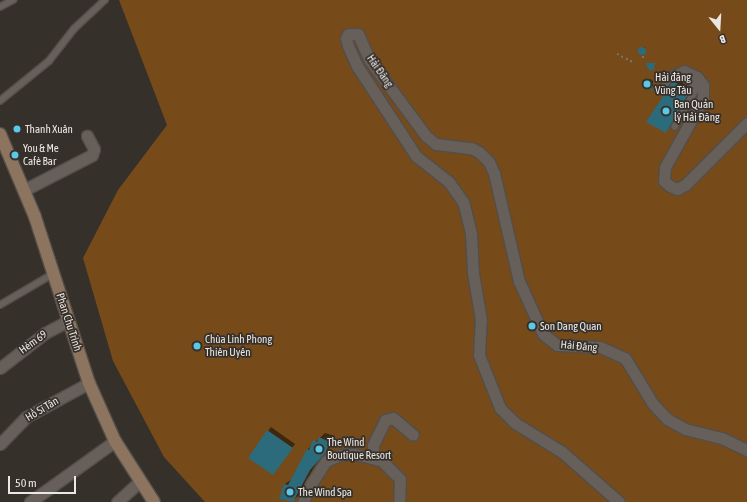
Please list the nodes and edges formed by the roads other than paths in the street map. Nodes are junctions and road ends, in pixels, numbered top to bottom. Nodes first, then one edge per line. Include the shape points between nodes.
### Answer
1 (13, 0) edge
2 (105, 0) edge
3 (0, 7) edge
4 (677, 75) junction
5 (661, 90) dead end
6 (0, 101) edge
7 (747, 123) edge
8 (674, 127) dead end
9 (0, 134) edge
10 (87, 136) dead end
11 (24, 190) junction
12 (53, 274) junction
13 (0, 304) edge
14 (69, 320) junction
15 (0, 368) edge
16 (89, 383) junction
17 (413, 435) dead end
18 (115, 442) junction
19 (0, 444) edge
20 (747, 450) edge
21 (373, 457) junction
22 (139, 482) junction
23 (30, 502) edge
24 (117, 502) edge
25 (154, 502) edge
26 (303, 502) edge
27 (399, 502) edge
28 (619, 502) edge

1 - 3 lane
2 - 6 lane via 74,29 49,61
4 - 5 lane via 674,73
4 - 7 street via 684,71 697,77 703,85 703,99 665,167 664,181 670,186 677,189 685,185
4 - 8 lane via 698,87
9 - 11 main road, Phan Chu Trinh
10 - 11 street via 94,149 92,154
11 - 12 main road, Phan Chu Trinh
12 - 13 lane
12 - 14 main road, Phan Chu Trinh
14 - 15 street, Hẻm 69 via 44,333
14 - 16 main road, Phan Chu Trinh
16 - 18 main road, Phan Chu Trinh
16 - 19 street, Hồ Sĩ Tân via 26,417
17 - 21 street via 393,418 385,420 373,445
18 - 22 main road, Phan Chu Trinh
18 - 23 street
20 - 28 street, Hải Đăng via 722,438 685,429 667,419 653,404 625,358 600,347 557,345 543,334 519,281 489,162 475,150 436,144 426,136 369,59 358,34 348,34 348,46 357,66 416,156 449,182 462,202 471,233 473,273 481,320 479,355 500,408 515,423 562,452
21 - 26 street via 340,455 326,461
21 - 27 street via 381,460 400,479
22 - 24 street
22 - 25 main road, Phan Chu Trinh

